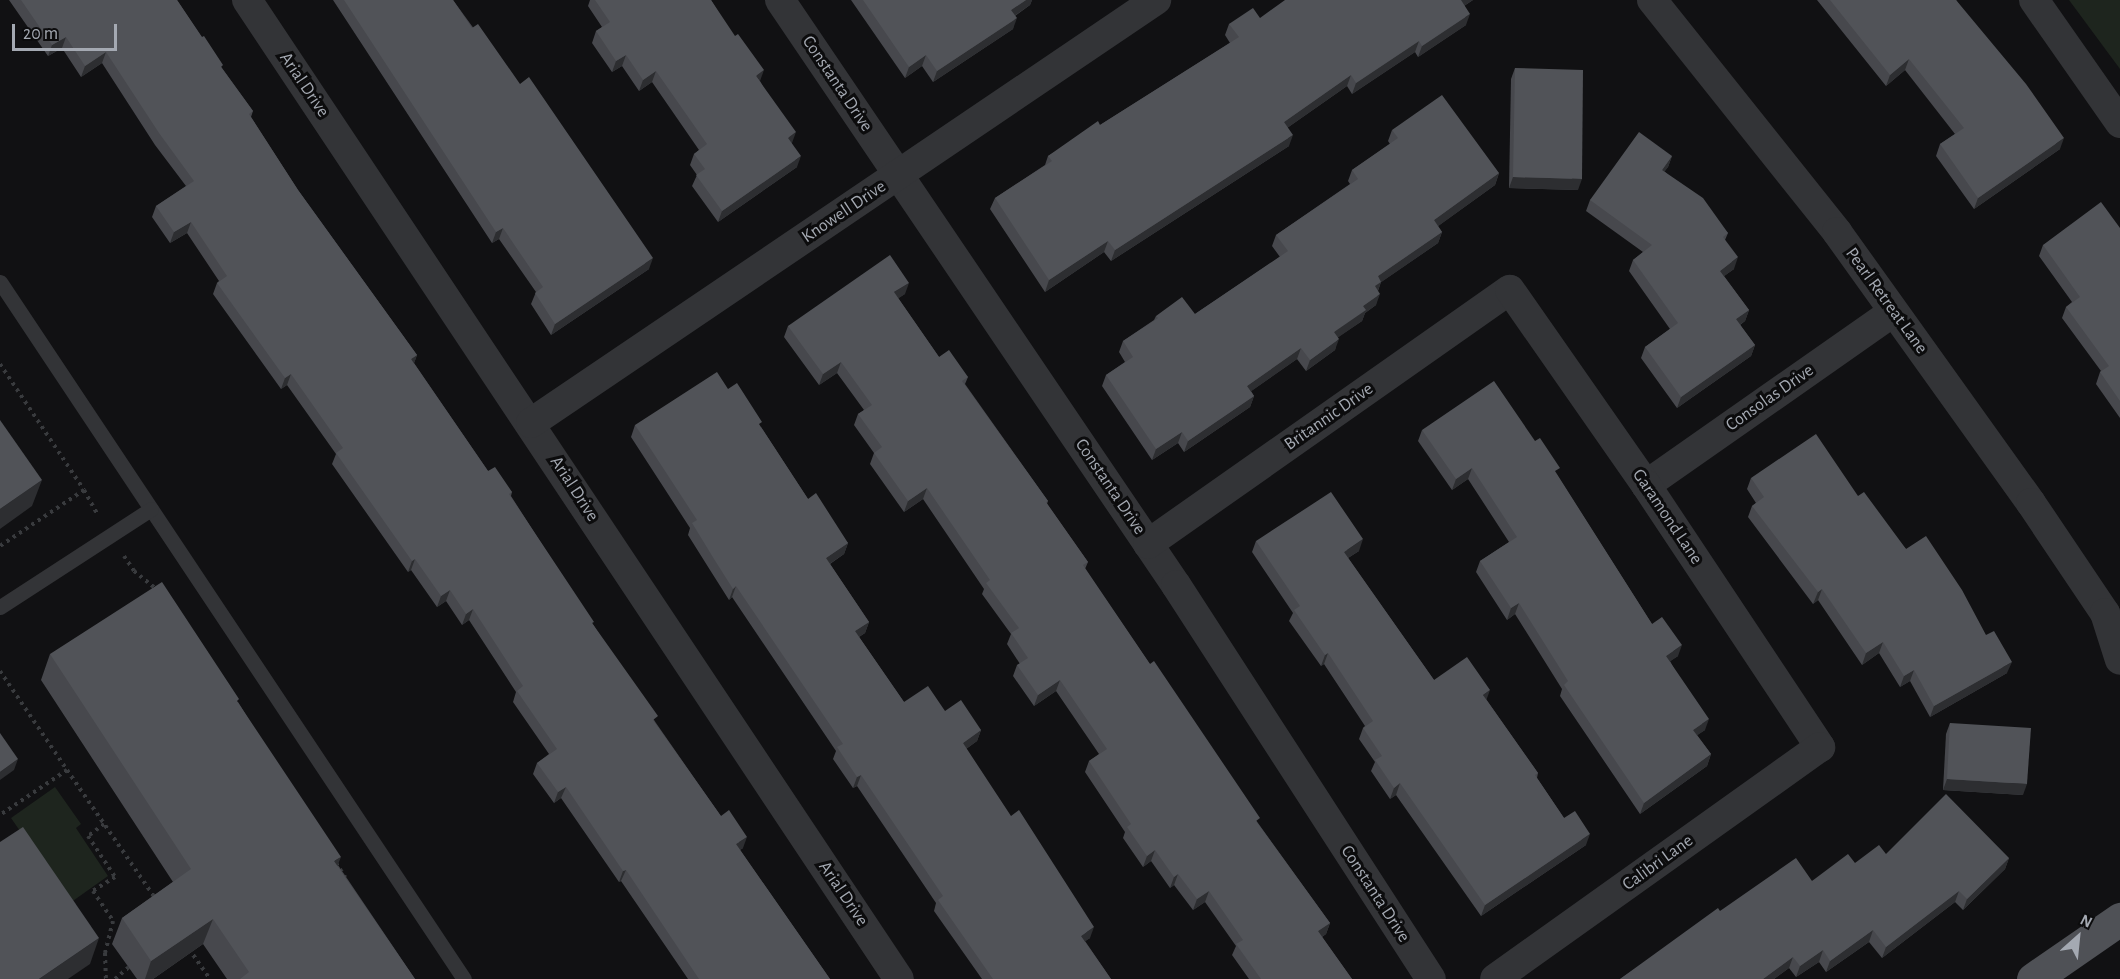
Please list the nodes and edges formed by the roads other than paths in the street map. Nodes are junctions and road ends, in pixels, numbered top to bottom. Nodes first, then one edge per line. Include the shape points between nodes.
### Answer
1 (247, 0) edge
2 (780, 0) edge
3 (1156, 0) edge
4 (1653, 0) edge
5 (2034, 0) edge
6 (2120, 123) edge
7 (899, 175) junction
8 (0, 282) edge
9 (1510, 290) joint
10 (1893, 312) junction
11 (531, 423) junction
12 (1646, 484) junction
13 (151, 509) junction
14 (1148, 544) junction
15 (0, 607) edge
16 (2112, 618) edge
17 (2120, 660) edge
18 (1820, 747) joint
19 (2120, 919) edge
20 (464, 979) edge
21 (899, 979) edge
22 (1431, 979) edge
23 (1495, 979) edge
24 (2032, 979) edge

1 - 11 street, Arial Drive
2 - 7 street, Constanta Drive
3 - 7 street, Knowell Drive
4 - 10 street, Pearl Retreat Lane via 1837,232
5 - 6 street
7 - 11 street, Knowell Drive
7 - 14 street, Constanta Drive
8 - 13 lane
9 - 12 street, Garamond Lane
9 - 14 street, Britannic Drive
10 - 12 street, Consolas Drive
10 - 16 street, Pearl Retreat Lane
11 - 21 street, Arial Drive
12 - 18 street, Garamond Lane
13 - 15 lane
13 - 20 lane
14 - 22 street, Constanta Drive
16 - 17 street, Pearl Retreat Lane
18 - 23 street, Calibri Lane
19 - 24 main road

